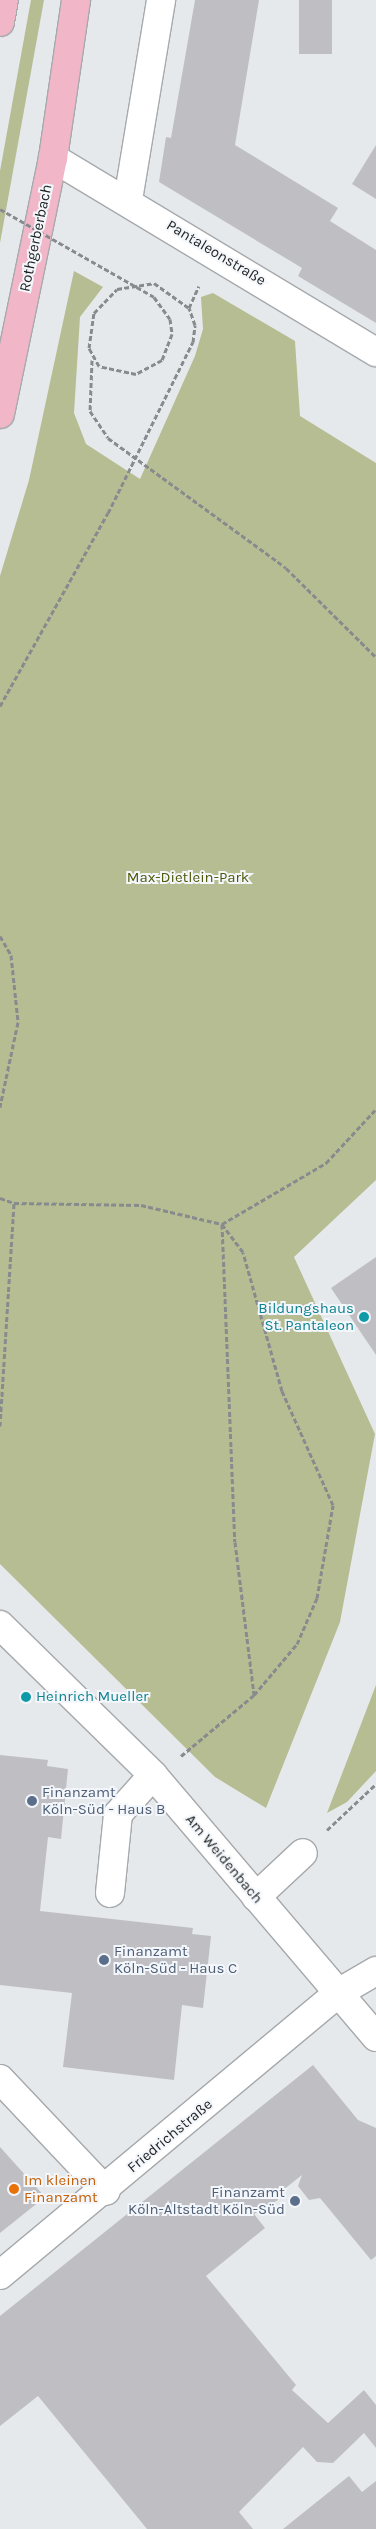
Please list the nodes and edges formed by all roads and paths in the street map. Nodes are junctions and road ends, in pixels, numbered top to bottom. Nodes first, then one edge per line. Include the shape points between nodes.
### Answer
1 (4, 0) edge
2 (76, 0) edge
3 (92, 0) edge
4 (162, 0) edge
5 (0, 22) edge
6 (70, 61) junction
7 (53, 158) junction
8 (128, 200) junction
9 (0, 209) edge
10 (215, 251) junction
11 (189, 308) junction
12 (376, 352) edge
13 (92, 360) junction
14 (0, 414) edge
15 (134, 458) junction
16 (376, 657) edge
17 (0, 706) edge
18 (0, 936) edge
19 (0, 1108) edge
20 (376, 1109) edge
21 (0, 1198) edge
22 (14, 1203) junction
23 (222, 1224) junction
24 (0, 1426) edge
25 (1, 1628) edge
26 (254, 1695) junction
27 (154, 1777) junction
28 (376, 1784) edge
29 (303, 1853) joint
30 (110, 1893) dead end
31 (256, 1897) junction
32 (376, 1971) edge
33 (338, 1993) junction
34 (376, 2037) edge
35 (0, 2079) edge
36 (106, 2190) junction
37 (0, 2275) edge

1 - 5 main road
2 - 6 main road, Rothgerberbach
3 - 6 main road, Rothgerberbach
4 - 8 street
6 - 7 main road, Rothgerberbach
7 - 8 street, Pantaleonstraße
7 - 14 main road, Rothgerberbach
8 - 10 street, Pantaleonstraße
9 - 13 path, bridge via 154,296 170,319 172,334 166,355 150,369 122,374
10 - 11 path
10 - 12 street, Pantaleonstraße
11 - 13 path via 154,283 117,289 102,303 90,325
11 - 15 path via 195,325 193,342
13 - 15 path via 90,411 108,438
15 - 16 path via 286,568
15 - 17 path
18 - 19 path via 11,955 18,1022
20 - 23 path via 326,1163
21 - 22 path
22 - 23 path via 141,1205
22 - 24 path
23 - 26 path via 235,1542
23 - 26 path via 242,1252 282,1391 333,1504 316,1598 298,1644
25 - 27 street, Am Weidenbach
26 - 27 path
27 - 30 street via 118,1814
27 - 31 street, Am Weidenbach
28 - 29 path
29 - 31 street
31 - 33 street, Am Weidenbach
32 - 33 street, Friedrichstraße
33 - 34 street, Am Weidenbach
33 - 36 street, Friedrichstraße
35 - 36 street
36 - 37 street, Friedrichstraße

